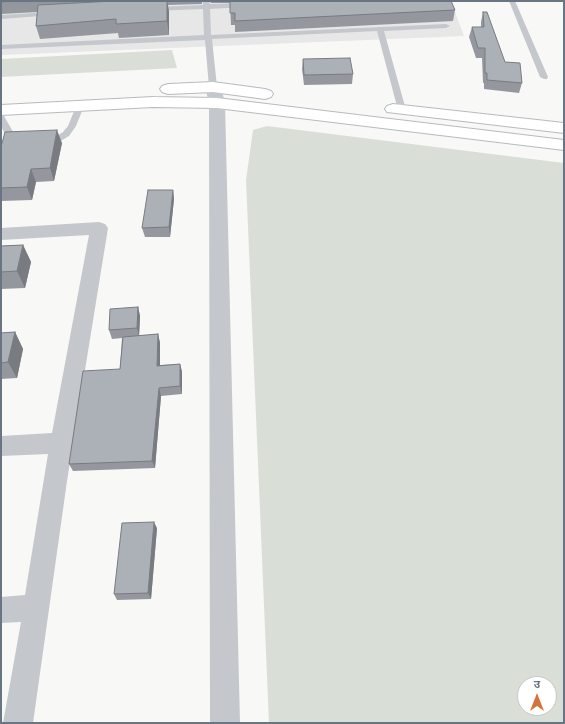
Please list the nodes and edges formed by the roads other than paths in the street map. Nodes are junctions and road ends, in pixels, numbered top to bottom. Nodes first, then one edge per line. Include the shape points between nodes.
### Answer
1 (512, 1) edge
2 (206, 4) edge
3 (253, 5) edge
4 (142, 9) edge
5 (58, 14) edge
6 (1, 17) edge
7 (446, 26) dead end
8 (380, 30) junction
9 (208, 37) junction
10 (1, 47) edge
11 (544, 77) dead end
12 (1, 95) edge
13 (215, 95) junction
14 (80, 106) junction
15 (1, 110) edge
16 (402, 110) junction
17 (1, 118) edge
18 (564, 128) edge
19 (40, 141) edge
20 (25, 142) edge
21 (564, 145) edge
22 (1, 234) edge
23 (62, 443) junction
24 (1, 446) edge
25 (36, 608) junction
26 (1, 610) edge
27 (18, 723) edge
28 (225, 723) edge

1 - 11 lane
2 - 3 lane
2 - 4 lane
2 - 9 lane
5 - 6 lane
7 - 8 lane
8 - 9 lane
8 - 16 lane
9 - 10 lane
9 - 13 lane
12 - 13 main road
13 - 14 main road
13 - 16 main road
13 - 21 main road
13 - 28 street
14 - 15 main road
14 - 19 lane via 66,134 56,140
16 - 18 main road
17 - 20 lane via 13,139
22 - 23 street via 99,228
23 - 24 street
23 - 25 street
25 - 26 street
25 - 27 street

